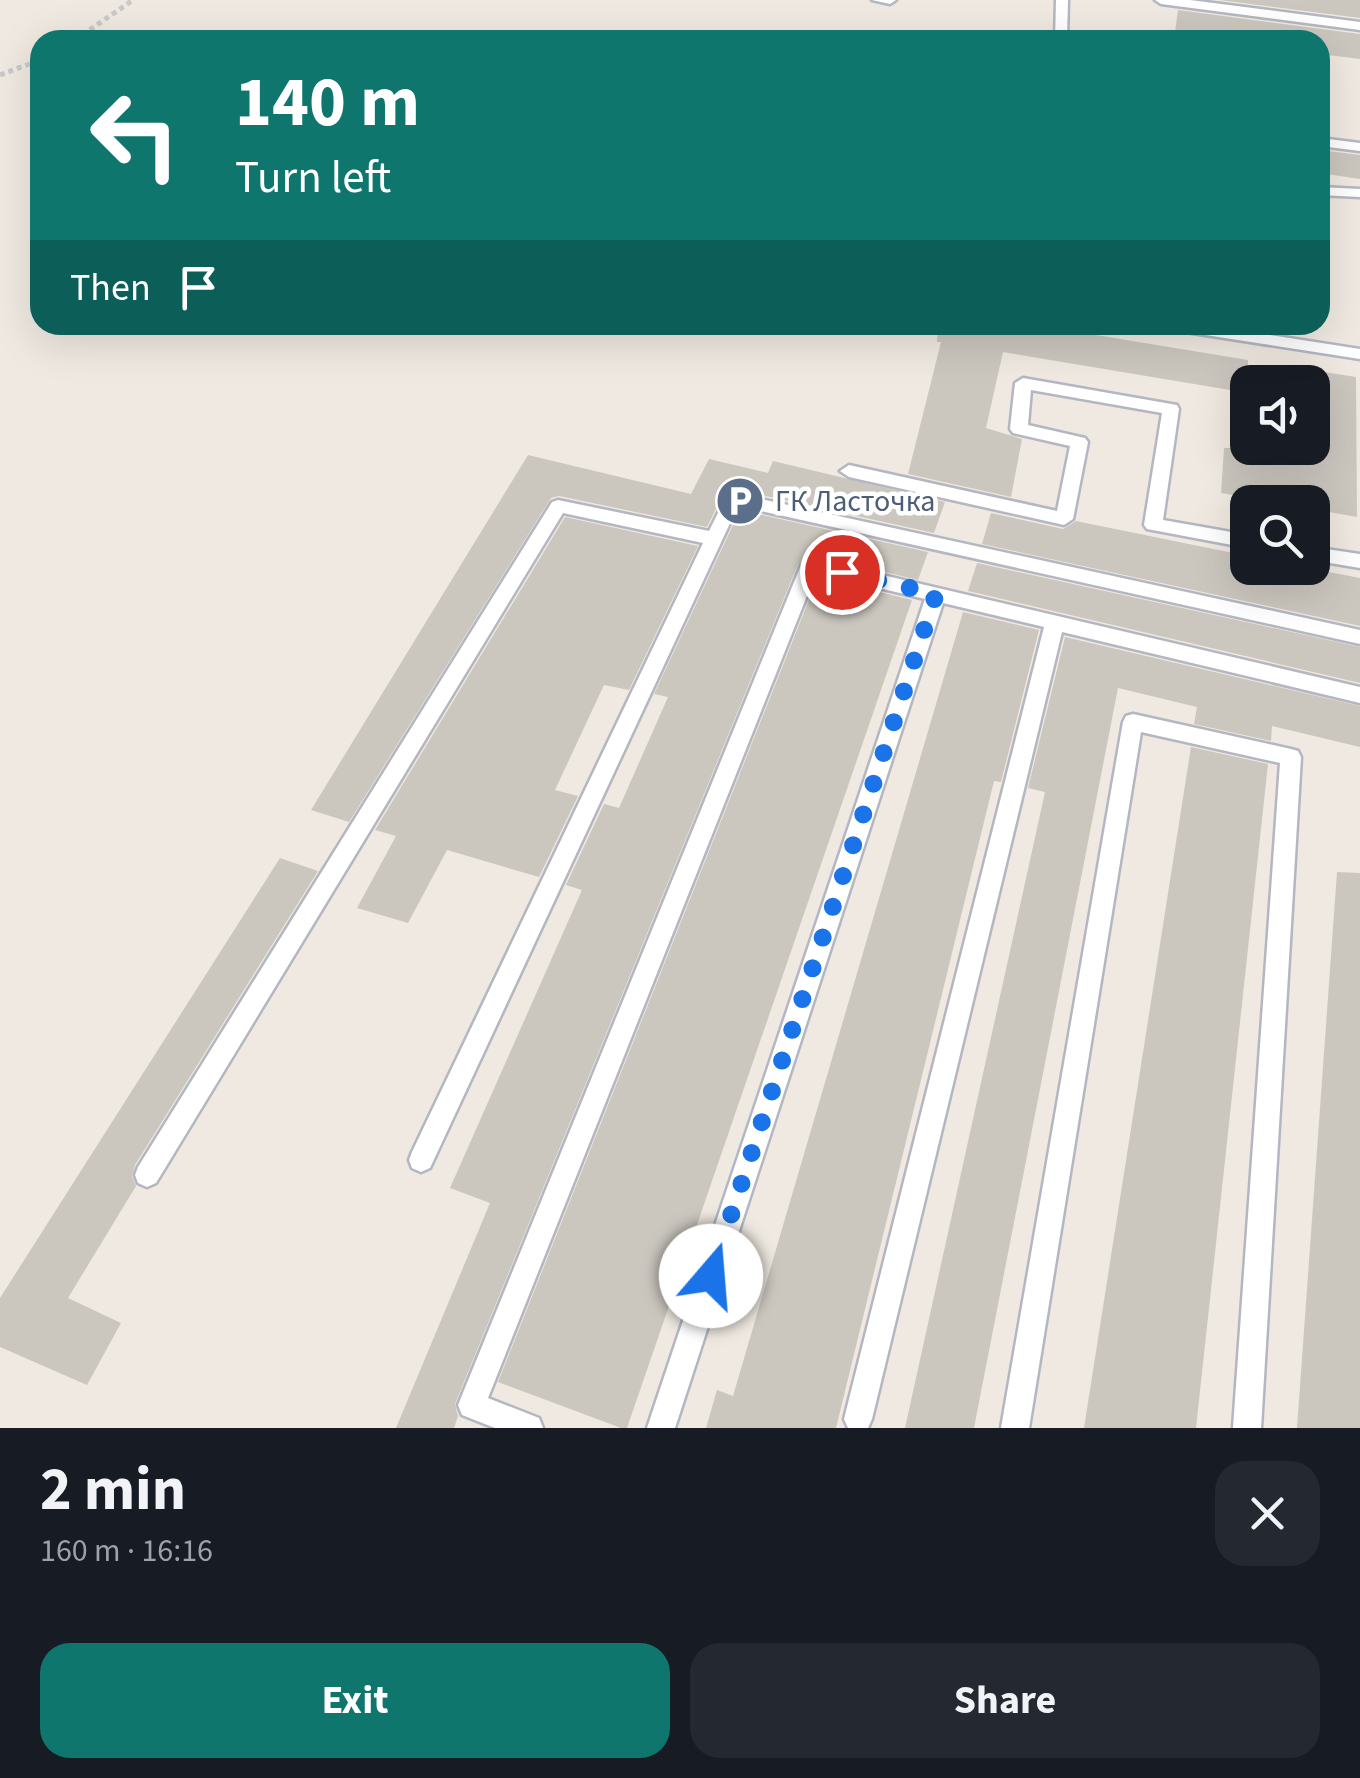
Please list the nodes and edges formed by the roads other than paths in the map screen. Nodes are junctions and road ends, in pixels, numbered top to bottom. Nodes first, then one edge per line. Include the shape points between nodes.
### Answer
1 (878, 0) edge
2 (890, 0) edge
3 (1062, 0) edge
4 (1161, 0) edge
5 (1360, 26) edge
6 (1061, 30) edge
7 (1330, 143) edge
8 (1360, 147) edge
9 (1330, 192) edge
10 (1360, 194) edge
11 (1237, 335) edge
12 (1360, 354) edge
13 (849, 472) dead end
14 (714, 539) junction
15 (1230, 539) edge
16 (1330, 556) edge
17 (1360, 562) edge
18 (936, 594) junction
19 (1056, 623) junction
20 (1360, 637) edge
21 (1360, 694) edge
22 (421, 1160) dead end
23 (147, 1175) dead end
24 (858, 1419) dead end
25 (529, 1428) edge
26 (660, 1428) edge
27 (1015, 1428) edge
28 (1247, 1428) edge

1 - 2 lane
3 - 6 lane
4 - 5 lane
7 - 8 lane
9 - 10 lane
11 - 12 lane
13 - 15 lane via 1064,519 1078,442 1019,429 1024,383 1171,409 1153,525
14 - 20 lane via 733,499
14 - 22 lane
14 - 23 lane via 558,506
16 - 17 lane
18 - 19 lane
18 - 25 lane via 810,565 472,1405
18 - 26 lane
19 - 21 lane
19 - 24 lane
27 - 28 lane via 1133,722 1290,756

